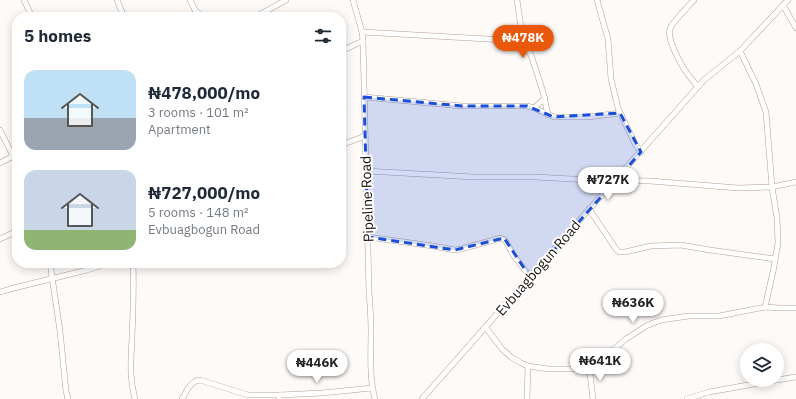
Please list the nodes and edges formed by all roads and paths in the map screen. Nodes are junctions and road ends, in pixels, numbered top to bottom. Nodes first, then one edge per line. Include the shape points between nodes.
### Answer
1 (24, 0) edge
2 (117, 0) edge
3 (190, 0) edge
4 (286, 0) edge
5 (353, 0) edge
6 (517, 0) edge
7 (597, 0) edge
8 (694, 0) edge
9 (788, 0) edge
10 (783, 5) junction
11 (30, 12) edge
12 (122, 12) edge
13 (197, 12) edge
14 (264, 12) edge
15 (796, 28) edge
16 (362, 32) junction
17 (363, 41) junction
18 (523, 41) junction
19 (346, 49) edge
20 (740, 51) junction
21 (698, 87) junction
22 (364, 97) junction
23 (545, 98) junction
24 (534, 108) junction
25 (620, 113) junction
26 (548, 115) junction
27 (0, 130) edge
28 (365, 136) junction
29 (346, 143) edge
30 (12, 150) edge
31 (640, 152) junction
32 (12, 157) edge
33 (0, 163) edge
34 (366, 171) junction
35 (615, 180) junction
36 (796, 182) edge
37 (772, 187) junction
38 (589, 210) junction
39 (12, 233) edge
40 (368, 237) junction
41 (0, 239) edge
42 (775, 259) junction
43 (51, 268) edge
44 (93, 268) edge
45 (133, 268) edge
46 (530, 277) junction
47 (52, 278) junction
48 (0, 292) edge
49 (765, 307) junction
50 (796, 308) edge
51 (486, 328) junction
52 (528, 366) junction
53 (589, 366) junction
54 (796, 377) edge
55 (784, 379) edge
56 (740, 387) edge
57 (372, 388) junction
58 (280, 397) edge
59 (68, 399) edge
60 (135, 399) edge
61 (182, 399) edge
62 (375, 399) edge
63 (423, 399) edge
64 (527, 399) edge
65 (593, 399) edge
66 (687, 399) edge

1 - 11 street
2 - 12 street
3 - 13 street
4 - 14 street
5 - 16 street, Pipeline Road
6 - 18 street
7 - 25 street via 608,39 610,80
8 - 21 street via 674,22 670,33 672,45 683,67
9 - 10 street, Evbuagbogun Road
10 - 15 street
10 - 20 street, Evbuagbogun Road
16 - 17 street, Pipeline Road
16 - 18 street
17 - 19 street
17 - 22 street, Pipeline Road
18 - 23 street via 531,55
20 - 21 street, Evbuagbogun Road
20 - 37 street via 766,112
21 - 31 street, Evbuagbogun Road
22 - 24 street via 462,106
22 - 28 street, Pipeline Road
23 - 24 street
23 - 26 street
24 - 26 street
25 - 26 street via 588,117
25 - 31 street
27 - 30 street
28 - 29 street
28 - 34 street, Pipeline Road
31 - 35 street, Evbuagbogun Road
32 - 33 street
34 - 35 street via 474,177
34 - 40 street, Pipeline Road
35 - 37 street via 663,181 738,188
35 - 38 street, Evbuagbogun Road
36 - 37 street
37 - 42 street via 778,242
38 - 42 street via 619,252 681,245
38 - 46 street, Evbuagbogun Road
39 - 41 street
40 - 46 street via 455,250 501,238 505,240
40 - 57 street, Pipeline Road
42 - 49 street
43 - 47 street
44 - 47 street
45 - 60 street via 130,365
46 - 51 street, Evbuagbogun Road
47 - 48 street
47 - 59 street
49 - 50 street
49 - 53 street via 719,316 689,316 661,320 626,338 602,359
51 - 52 street via 502,350
51 - 63 street, Evbuagbogun Road
52 - 53 street via 577,369
52 - 64 street
53 - 65 street
54 - 55 street
56 - 66 street
57 - 58 street
57 - 62 street, Pipeline Road
58 - 61 street via 248,394 200,380 192,383

